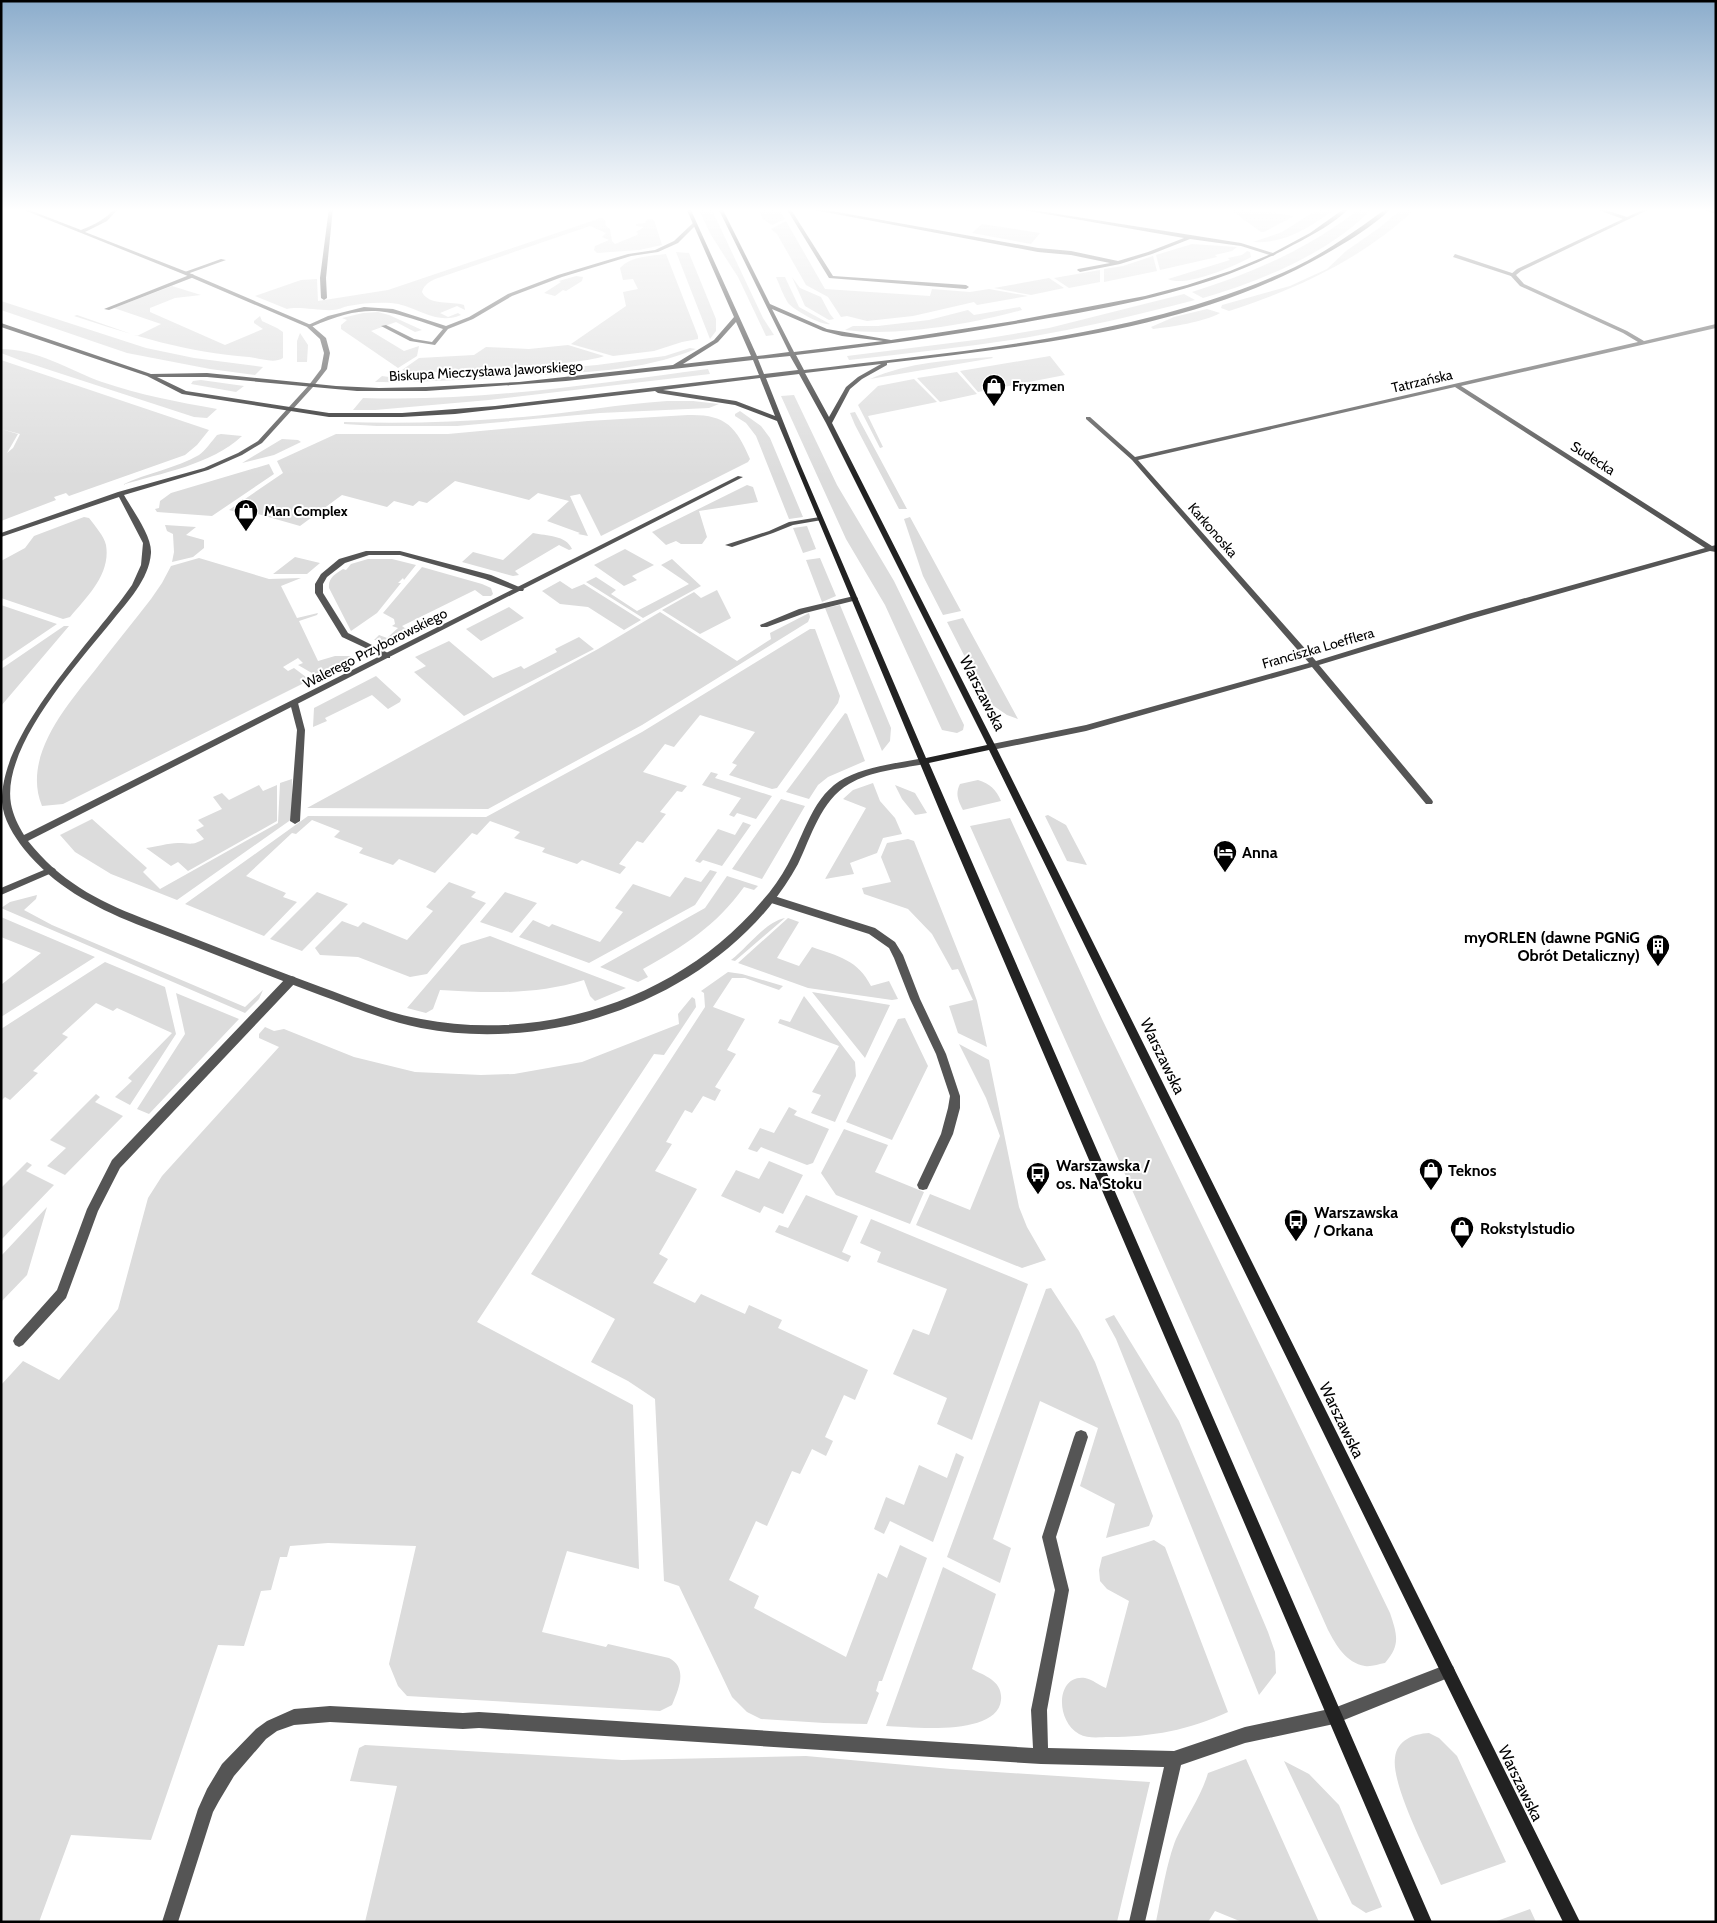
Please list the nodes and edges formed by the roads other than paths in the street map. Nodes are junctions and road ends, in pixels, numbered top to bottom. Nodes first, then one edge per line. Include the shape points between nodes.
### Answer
1 (136, 298) edge
2 (243, 298) edge
3 (506, 298) edge
4 (727, 298) edge
5 (764, 298) edge
6 (1143, 298) edge
7 (1223, 298) edge
8 (1550, 298) edge
9 (767, 304) junction
10 (107, 309) dead end
11 (736, 318) junction
12 (1, 325) edge
13 (310, 326) junction
14 (384, 326) dead end
15 (1716, 326) edge
16 (446, 328) junction
17 (901, 342) junction
18 (1642, 342) junction
19 (793, 356) junction
20 (754, 358) junction
21 (890, 361) junction
22 (670, 369) junction
23 (801, 371) junction
24 (149, 374) junction
25 (761, 376) junction
26 (312, 386) junction
27 (1457, 386) junction
28 (649, 390) junction
29 (290, 410) junction
30 (1088, 418) dead end
31 (779, 420) junction
32 (829, 423) junction
33 (1134, 459) junction
34 (740, 477) dead end
35 (120, 493) junction
36 (820, 519) junction
37 (1, 535) edge
38 (729, 545) dead end
39 (1714, 549) edge
40 (520, 589) junction
41 (854, 598) junction
42 (764, 625) dead end
43 (387, 656) junction
44 (1314, 664) junction
45 (294, 703) junction
46 (992, 747) junction
47 (924, 761) junction
48 (1429, 802) dead end
49 (295, 821) dead end
50 (22, 840) junction
51 (51, 870) junction
52 (1, 892) edge
53 (771, 899) junction
54 (291, 980) junction
55 (924, 1185) dead end
56 (18, 1341) dead end
57 (1081, 1437) dead end
58 (1448, 1671) junction
59 (1334, 1716) junction
60 (1041, 1756) junction
61 (1174, 1759) junction
62 (170, 1922) edge
63 (1137, 1922) edge
64 (1424, 1922) edge
65 (1572, 1922) edge

1 - 10 street
2 - 13 street
3 - 16 street
4 - 11 street
5 - 9 street, Warszawska
6 - 17 street, Biskupa Mieczysława Jaworskiego via 1046,318
7 - 21 street, Biskupa Mieczysława Jaworskiego via 1094,331
8 - 18 street
9 - 17 street via 825,330
9 - 19 street, Warszawska
11 - 20 street
11 - 22 street via 721,339
12 - 24 street, Biskupa Mieczysława Jaworskiego
13 - 16 street via 343,312 372,308 398,312
13 - 26 street via 323,338 327,353 324,369
14 - 16 street via 412,340 433,344
15 - 18 street, Tatrzańska
17 - 19 street, Biskupa Mieczysława Jaworskiego
18 - 27 street, Tatrzańska
19 - 20 street, Biskupa Mieczysława Jaworskiego
19 - 23 street, Warszawska
20 - 22 street, Biskupa Mieczysława Jaworskiego
20 - 25 street
21 - 23 street, Biskupa Mieczysława Jaworskiego
21 - 32 street via 848,388
22 - 26 street, Biskupa Mieczysława Jaworskiego via 484,386 380,390
23 - 25 street, Biskupa Mieczysława Jaworskiego
23 - 32 street, Warszawska
24 - 26 street, Biskupa Mieczysława Jaworskiego
24 - 29 street, Biskupa Mieczysława Jaworskiego via 184,393
25 - 28 street, Biskupa Mieczysława Jaworskiego
25 - 31 street
26 - 29 street
27 - 33 street, Tatrzańska
27 - 39 street, Sudecka
28 - 29 street, Biskupa Mieczysława Jaworskiego via 421,415 342,416
28 - 31 street via 729,401
29 - 35 street via 260,442 227,460
30 - 33 street, Karkonoska
31 - 36 street
32 - 46 street, Warszawska
33 - 44 street, Karkonoska
34 - 40 street, Walerego Przyborowskiego
35 - 37 street
35 - 50 street via 145,537 147,558 134,586 62,678 16,749 8,776 6,802
36 - 38 street via 791,523
36 - 41 street
39 - 44 street, Franciszka Loefflera
40 - 43 street, Walerego Przyborowskiego
40 - 43 street via 405,554 369,553 342,561 318,584 319,594 345,635
41 - 42 street
41 - 47 street
43 - 45 street, Walerego Przyborowskiego
44 - 46 street, Franciszka Loefflera via 1086,728
44 - 48 street, Karkonoska
45 - 49 street via 301,730
45 - 50 street, Walerego Przyborowskiego
46 - 47 street, Franciszka Loefflera
46 - 58 street, Warszawska
47 - 53 street via 873,771 836,789 822,807
47 - 59 street
50 - 51 street
51 - 52 street
51 - 54 street via 92,900
53 - 54 street via 725,944 671,983 621,1005 540,1026 480,1030 410,1023
53 - 55 street via 872,931 892,945 899,958 941,1054 955,1096 947,1134
54 - 56 street via 116,1164 93,1209 62,1294
57 - 60 street via 1049,1538 1062,1590 1039,1710
58 - 59 street
58 - 65 street, Warszawska
59 - 61 street via 1245,1735
59 - 64 street
60 - 61 street
60 - 62 street via 479,1720 330,1714 294,1717 260,1734 220,1782 206,1808
61 - 63 street

